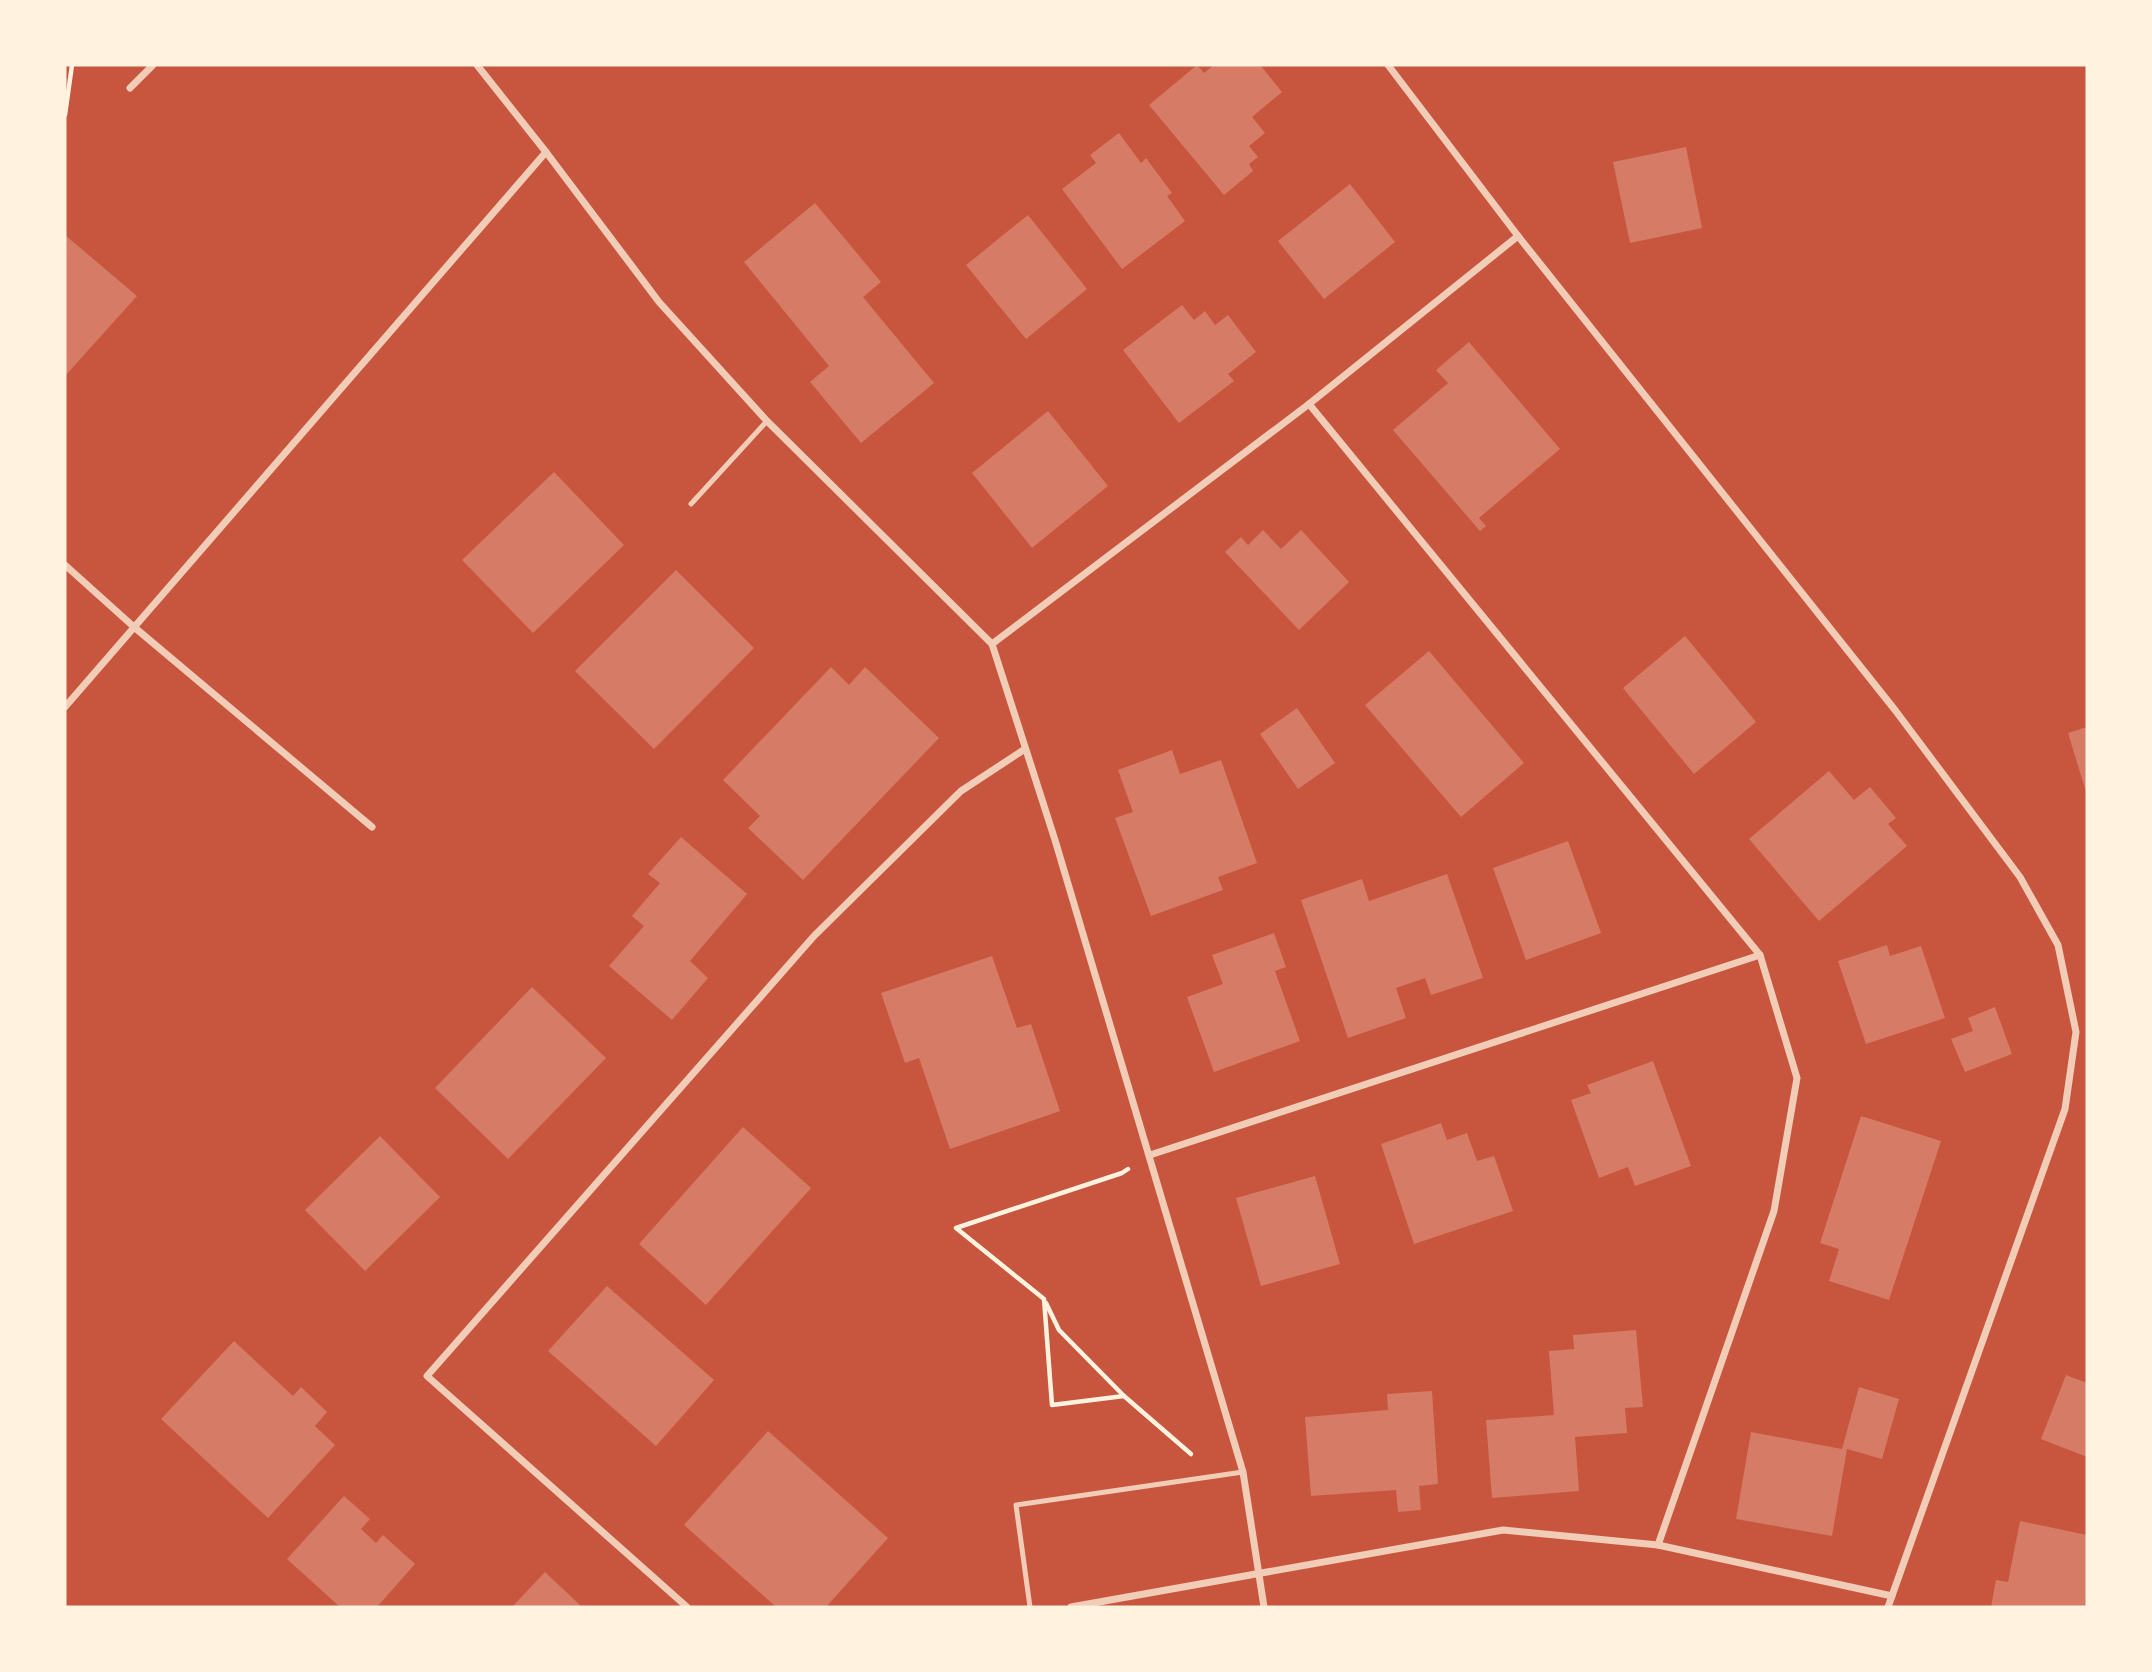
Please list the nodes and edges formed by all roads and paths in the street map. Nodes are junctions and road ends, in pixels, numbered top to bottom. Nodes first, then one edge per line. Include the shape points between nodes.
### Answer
1 (72, 65) edge
2 (153, 65) edge
3 (477, 65) edge
4 (1388, 65) edge
5 (130, 88) dead end
6 (65, 115) edge
7 (546, 152) junction
8 (1518, 236) junction
9 (1309, 404) junction
10 (767, 421) junction
11 (691, 504) dead end
12 (65, 565) edge
13 (134, 627) junction
14 (992, 644) junction
15 (65, 706) edge
16 (1025, 749) junction
17 (372, 827) dead end
18 (1760, 956) junction
19 (1150, 1155) junction
20 (1044, 1299) junction
21 (1124, 1396) junction
22 (1243, 1472) junction
23 (1217, 1476) junction
24 (1658, 1545) junction
25 (1259, 1572) junction
26 (1892, 1596) junction
27 (687, 1607) edge
28 (1031, 1607) edge
29 (1071, 1607) edge
30 (1265, 1607) edge
31 (1888, 1607) edge

1 - 6 path
2 - 5 street
3 - 7 street
4 - 8 street
7 - 10 street via 659,302
7 - 13 street
8 - 9 street
8 - 26 street via 1904,722 2020,877 2058,945 2076,1032 2065,1109
9 - 14 street
9 - 18 street
10 - 11 lane
10 - 14 street
12 - 13 street
13 - 15 street
13 - 17 street
14 - 16 street
16 - 19 street
16 - 27 street via 961,791 814,936 427,1376
18 - 19 street
18 - 24 street via 1797,1078 1774,1211
19 - 20 path via 1122,1173 956,1228
19 - 22 street
20 - 21 path via 1059,1331
20 - 21 path via 1052,1405
21 - 23 path
22 - 23 lane
22 - 25 street
23 - 28 lane via 1016,1505
24 - 25 street via 1503,1530
24 - 26 street
25 - 29 street
25 - 30 street
26 - 31 street

